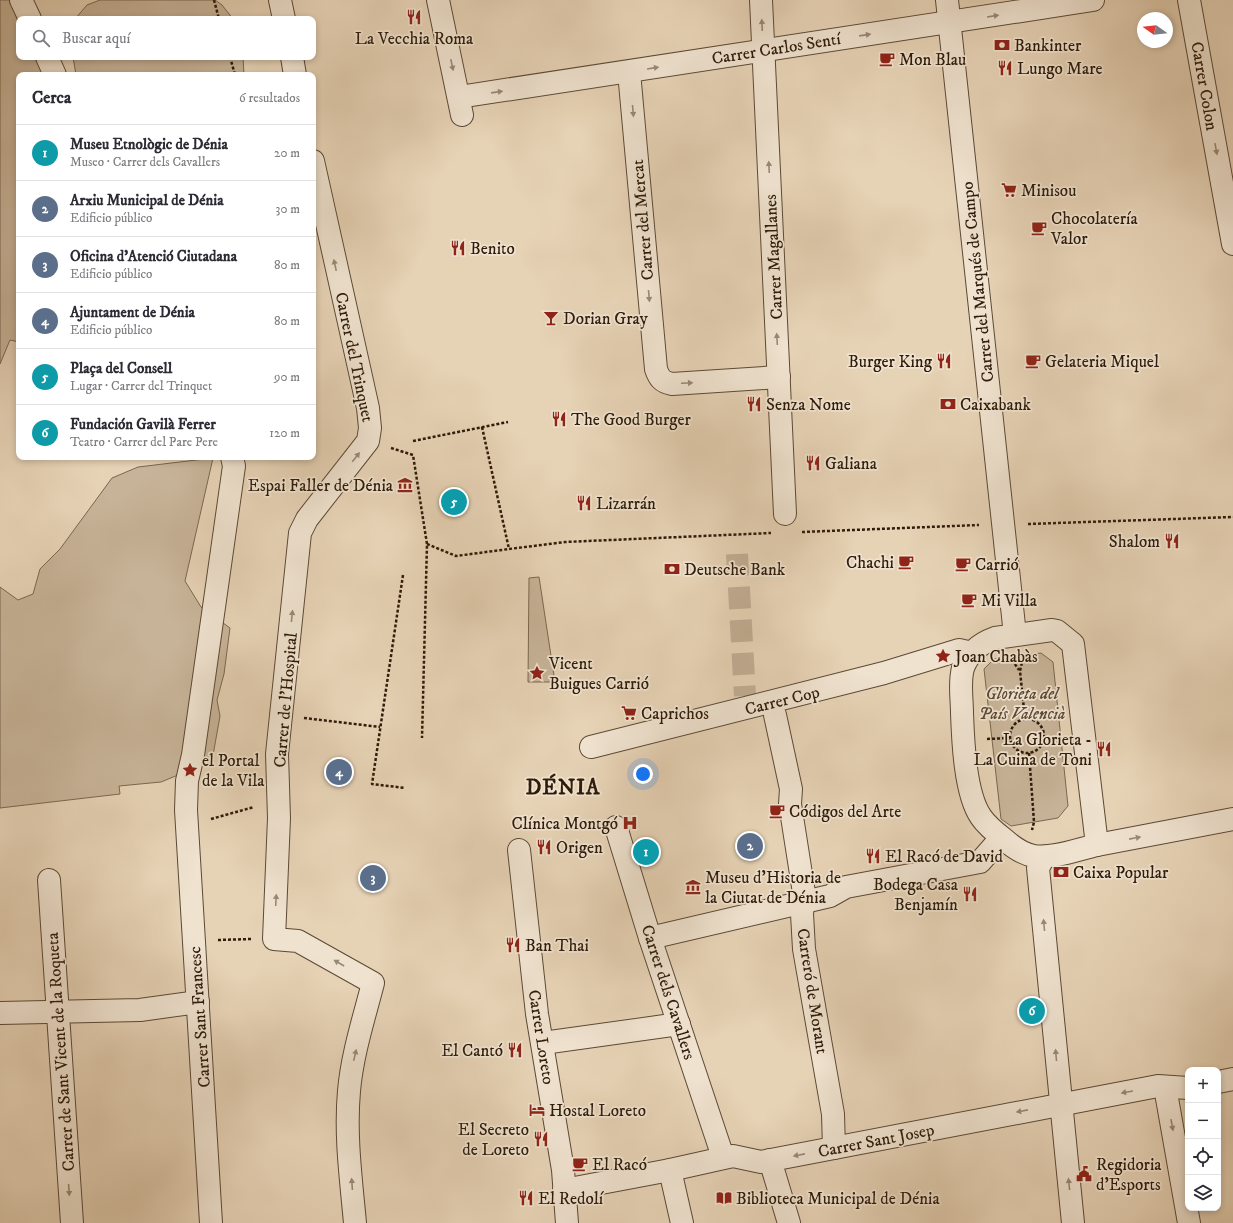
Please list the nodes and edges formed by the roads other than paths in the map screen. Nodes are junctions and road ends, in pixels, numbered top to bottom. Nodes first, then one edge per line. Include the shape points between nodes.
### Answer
1 (21, 0) edge
2 (280, 0) edge
3 (438, 0) edge
4 (761, 0) edge
5 (947, 0) edge
6 (1093, 0) edge
7 (1189, 0) edge
8 (29, 16) edge
9 (283, 16) edge
10 (950, 22) junction
11 (763, 50) junction
12 (48, 60) edge
13 (292, 60) edge
14 (54, 72) edge
15 (294, 72) edge
16 (629, 72) junction
17 (316, 174) edge
18 (1233, 244) edge
19 (779, 378) junction
20 (233, 460) edge
21 (790, 523) road end
22 (300, 533) joint
23 (1022, 634) junction
24 (972, 653) junction
25 (775, 715) dead end
26 (591, 747) dead end
27 (1233, 819) edge
28 (616, 826) dead end
29 (1002, 838) junction
30 (1097, 845) junction
31 (519, 850) dead end
32 (1035, 855) junction
33 (49, 880) dead end
34 (804, 902) junction
35 (650, 938) junction
36 (198, 1002) junction
37 (58, 1012) junction
38 (0, 1013) edge
39 (679, 1024) junction
40 (543, 1043) junction
41 (1233, 1078) edge
42 (1221, 1081) edge
43 (1165, 1087) junction
44 (1185, 1088) edge
45 (1061, 1103) junction
46 (834, 1148) junction
47 (724, 1157) junction
48 (770, 1160) junction
49 (670, 1170) junction
50 (564, 1190) junction
51 (72, 1223) edge
52 (211, 1223) edge
53 (355, 1223) edge
54 (567, 1223) edge
55 (682, 1223) edge
56 (788, 1223) edge
57 (1073, 1223) edge
58 (1189, 1223) edge

1 - 8 street
2 - 9 street
3 -> 16 street, Carrer Carlos Sentí via 460,106
11 -> 4 street, Carrer Magallanes
5 - 10 street, Carrer del Marqués de Campo
10 -> 6 street, Carrer Carlos Sentí
7 -> 18 street, Carrer Colon
11 -> 10 street, Carrer Carlos Sentí
10 - 23 street, Carrer del Marqués de Campo via 1002,524
16 -> 11 street, Carrer Carlos Sentí
19 -> 11 street, Carrer Magallanes
12 - 14 street
13 - 15 street
16 -> 19 street, Carrer del Mercat via 656,369 661,379 672,384
22 -> 17 street, Carrer del Trinquet via 307,518 368,441 370,428 368,408
19 - 21 street, Carrer Magallanes
20 - 36 street, Carrer Sant Francesc via 234,466 193,756 187,781 186,818
53 -> 22 street, Carrer de l'Hospital via 347,1127 349,1090 373,983 298,941 274,939 278,754
23 - 24 street via 989,640
23 - 30 street via 1057,631 1073,644
24 - 26 street, Carrer Cop via 959,650 884,673
24 - 29 street via 963,668 961,686 963,739 970,783 975,806 981,817
25 - 34 street, Carreró de Morant via 791,789 790,804
30 -> 27 street
28 - 35 street, Carrer dels Cavallers
29 - 32 street via 1019,851
29 - 34 street via 980,862 846,887 832,896
30 - 32 street
31 - 40 street, Carrer Loreto via 537,1014
45 -> 32 street
33 - 37 street, Carrer de Sant Vicent de la Roqueta
34 - 35 street
34 - 46 street, Carreró de Morant via 804,949 832,1114
35 - 39 street, Carrer dels Cavallers
36 - 37 street via 140,1010
36 - 52 street, Carrer Sant Francesc
37 - 38 street
37 -> 51 street, Carrer de Sant Vicent de la Roqueta
39 - 40 street
39 - 47 street, Carrer dels Cavallers
40 - 50 street, Carrer Loreto
41 - 42 street
43 - 44 street, Carrer Sant Josep
43 -> 45 street, Carrer Sant Josep via 1158,1086
43 -> 58 street
45 -> 46 street, Carrer Sant Josep
57 -> 45 street
46 -> 48 street, Carrer Sant Josep
47 - 48 street, Carrer Sant Josep via 732,1156 761,1162
47 - 49 street, Carrer Sant Josep
48 - 56 street
49 - 50 street, Carrer Sant Josep
49 - 55 street
50 - 54 street, Carrer Loreto

